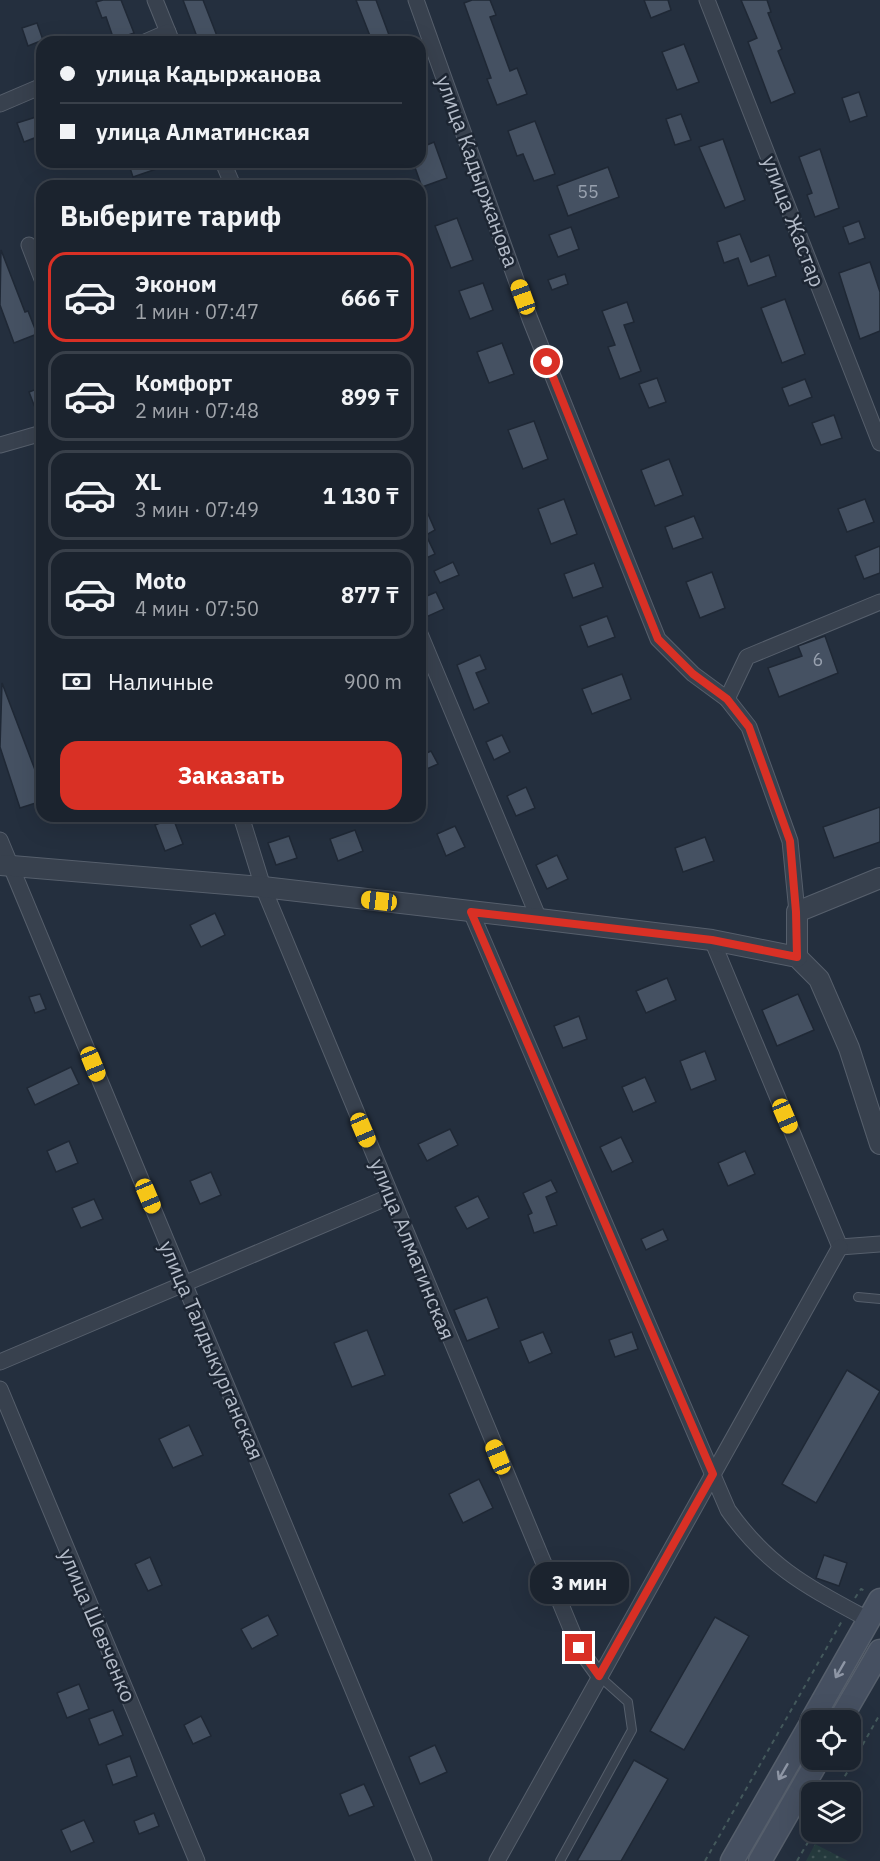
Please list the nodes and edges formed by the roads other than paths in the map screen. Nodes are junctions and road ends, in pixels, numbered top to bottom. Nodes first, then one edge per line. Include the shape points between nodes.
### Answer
1 (155, 0) edge
2 (416, 0) edge
3 (708, 0) edge
4 (170, 36) edge
5 (36, 89) edge
6 (0, 104) edge
7 (29, 245) dead end
8 (36, 263) edge
9 (36, 435) edge
10 (880, 442) edge
11 (0, 445) edge
12 (880, 602) edge
13 (426, 648) edge
14 (727, 699) junction
15 (243, 822) edge
16 (0, 840) edge
17 (5, 865) edge
18 (880, 878) edge
19 (263, 887) junction
20 (471, 912) junction
21 (796, 912) junction
22 (539, 919) junction
23 (712, 940) junction
24 (797, 957) junction
25 (880, 1144) edge
26 (391, 1196) junction
27 (880, 1244) edge
28 (840, 1247) junction
29 (184, 1284) junction
30 (858, 1297) dead end
31 (880, 1299) edge
32 (0, 1362) edge
33 (0, 1389) edge
34 (713, 1474) junction
35 (880, 1600) edge
36 (874, 1624) edge
37 (880, 1651) edge
38 (599, 1676) junction
39 (819, 1710) edge
40 (846, 1710) edge
41 (801, 1740) edge
42 (812, 1770) edge
43 (197, 1861) edge
44 (424, 1861) edge
45 (497, 1861) edge
46 (560, 1861) edge
47 (732, 1861) edge
48 (760, 1861) edge

1 - 4 street
2 - 14 street, улица Кадыржанова via 530,319 658,639 693,674
3 - 10 street, улица Жастар
5 - 6 street
7 - 8 street
9 - 11 street
12 - 14 street via 747,657
13 - 22 street
14 - 21 street, улица Кадыржанова via 749,727 790,841
15 - 19 street, улица Алматинская
16 - 17 street, улица Талдыкурганская
17 - 19 street
17 - 29 street, улица Талдыкурганская
18 - 21 street
19 - 20 street
19 - 26 street, улица Алматинская
20 - 22 street
20 - 34 street
21 - 24 street, улица Кадыржанова
22 - 23 street
23 - 24 street
23 - 28 street
24 - 25 street via 819,979 849,1048
26 - 29 street
26 - 38 street, улица Алматинская via 579,1648
27 - 28 street
28 - 34 street
29 - 32 street
29 - 44 street, улица Талдыкурганская
30 - 31 lane
33 - 43 street, улица Шевченко
34 - 36 street via 728,1509 749,1540 785,1572
34 - 38 street
35 - 36 main road
36 -> 39 main road
37 - 40 main road
38 - 45 street
38 - 46 lane via 628,1702 632,1730
41 -> 47 main road
42 - 48 main road

